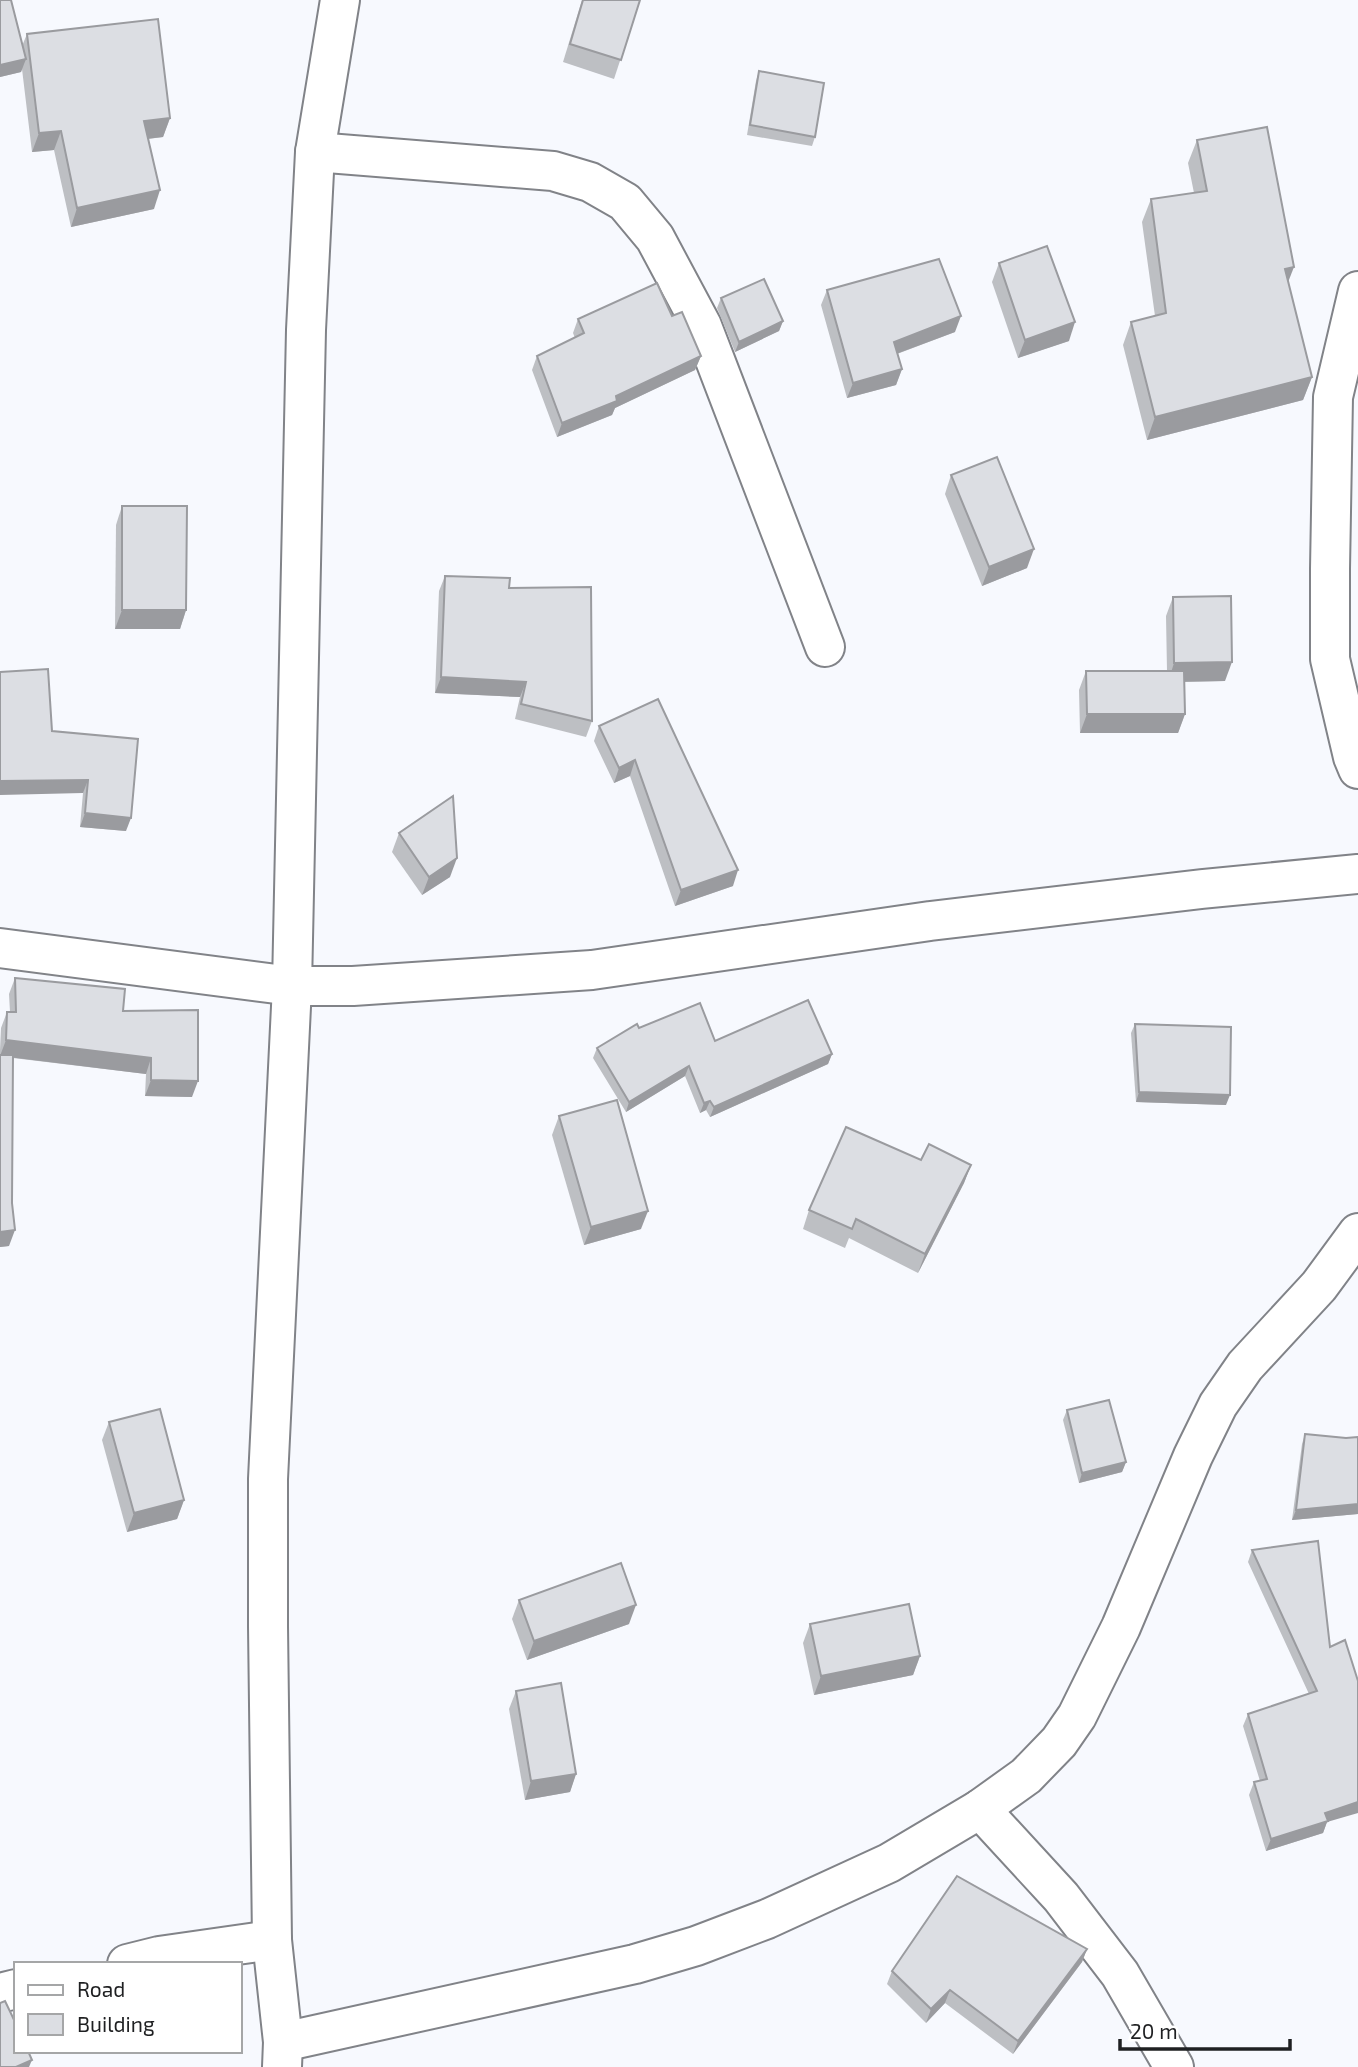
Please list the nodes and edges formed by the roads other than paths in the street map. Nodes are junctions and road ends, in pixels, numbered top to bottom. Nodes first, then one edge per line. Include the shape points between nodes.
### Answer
1 (340, 0) edge
2 (315, 152) junction
3 (1358, 291) edge
4 (825, 647) dead end
5 (1358, 769) edge
6 (1358, 874) edge
7 (0, 948) edge
8 (292, 986) junction
9 (1358, 1233) edge
10 (980, 1809) junction
11 (272, 1940) junction
12 (135, 1962) edge
13 (282, 2055) edge
14 (1174, 2067) edge

1 - 2 street
2 - 4 street via 554,171 590,182 625,202 655,238 702,326
2 - 8 street via 306,330
3 - 5 street via 1333,397 1330,659
6 - 8 street via 930,921 592,970
7 - 8 street
8 - 11 street via 268,1479
9 - 10 street via 1319,1286 1245,1366 1218,1405 1077,1716 1026,1776
10 - 13 street via 889,1863 696,1946
10 - 14 street via 1061,1897 1120,1974
11 - 12 street
11 - 13 street

